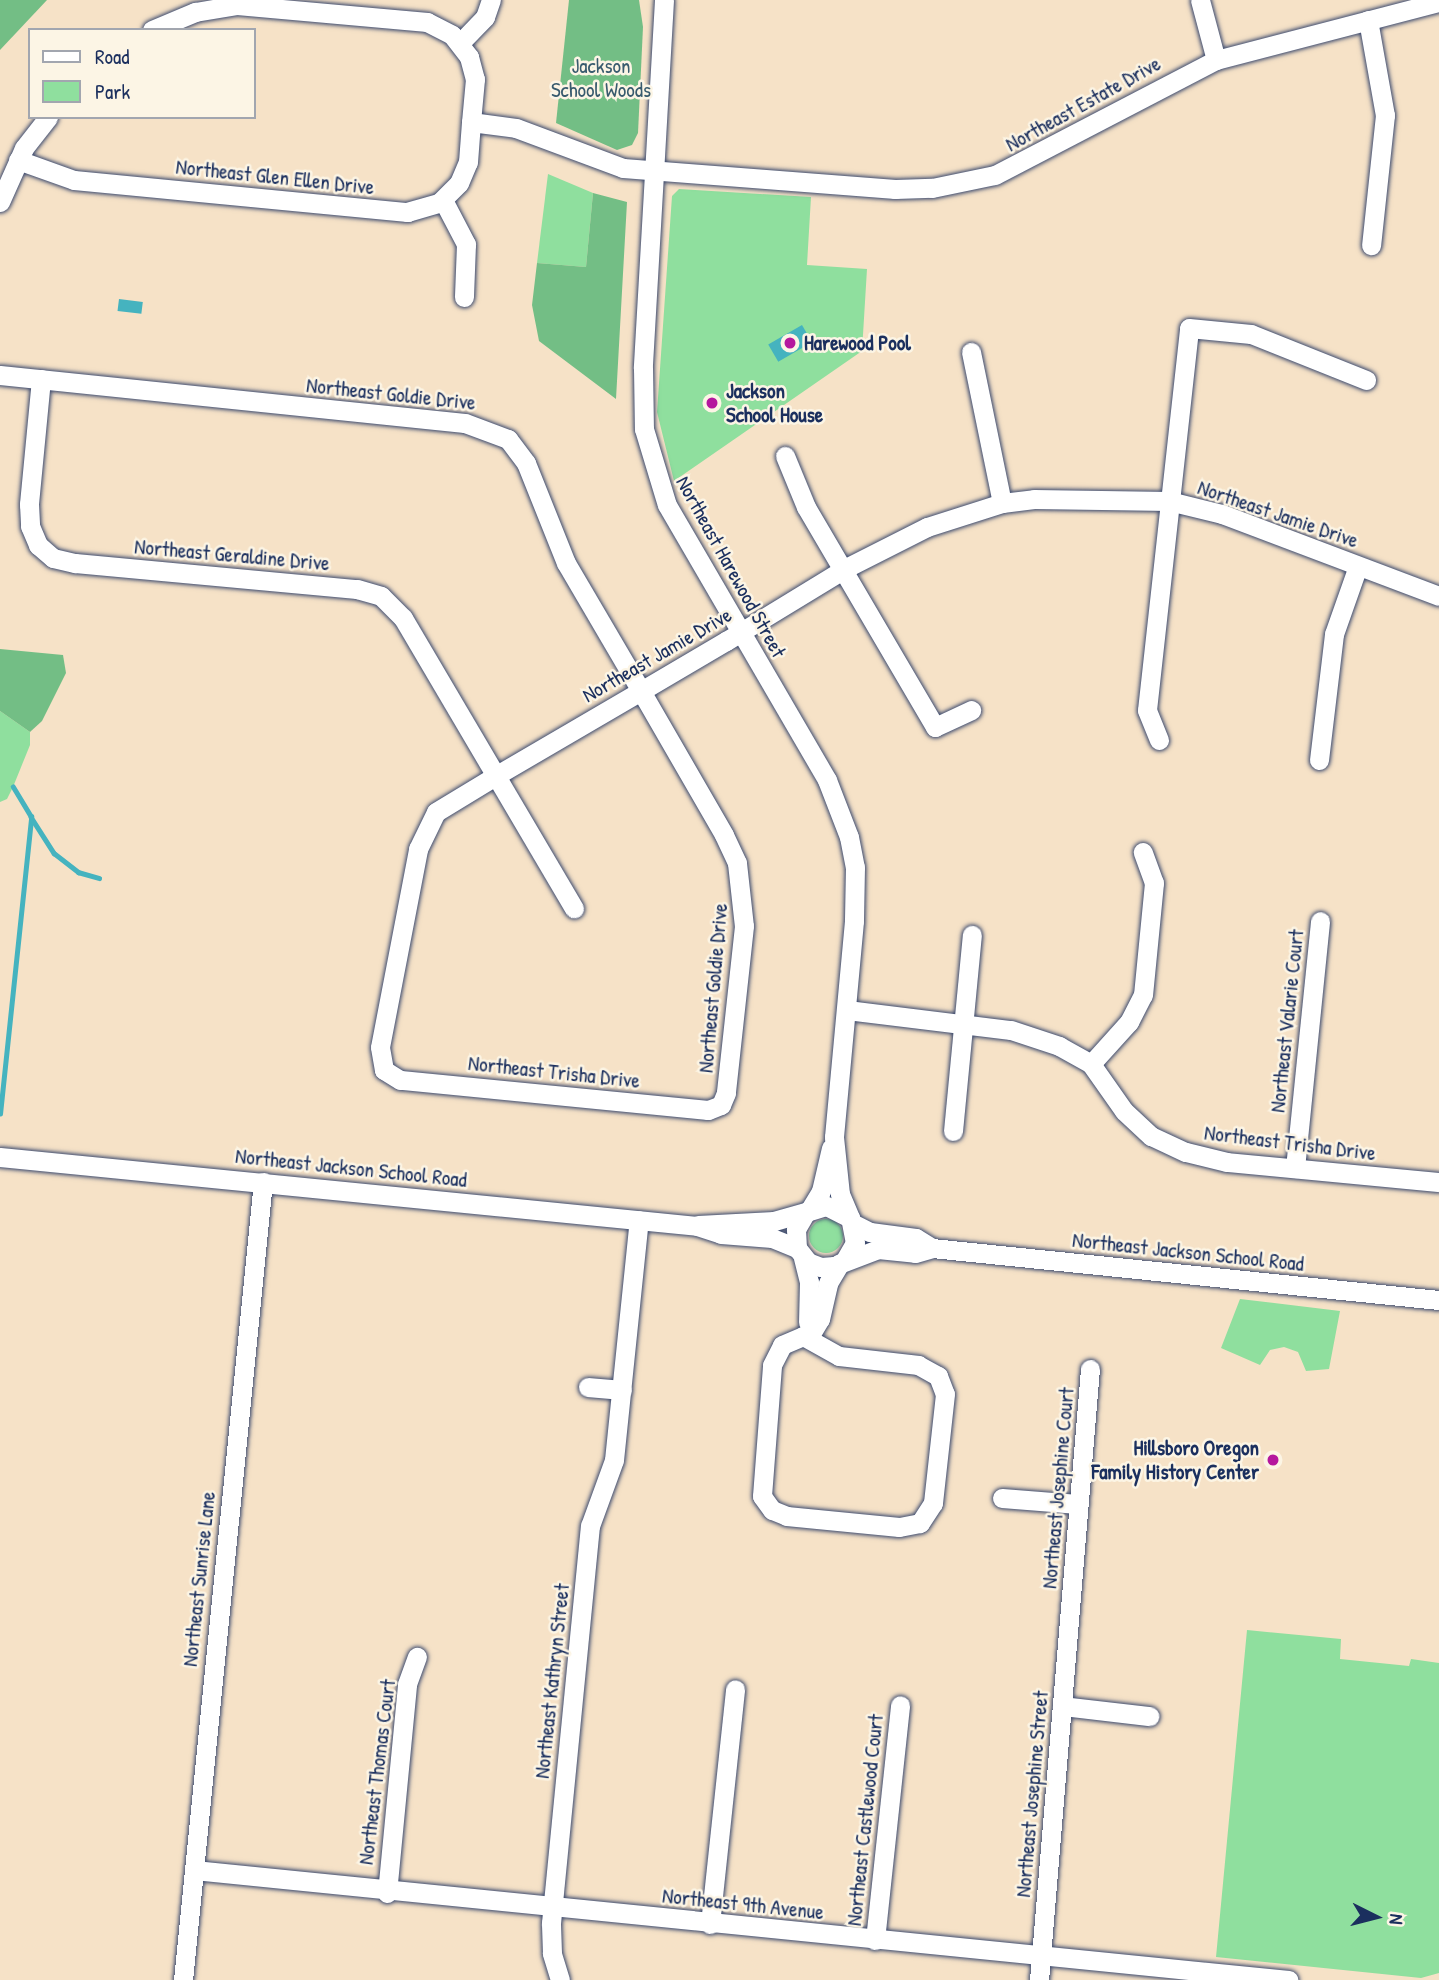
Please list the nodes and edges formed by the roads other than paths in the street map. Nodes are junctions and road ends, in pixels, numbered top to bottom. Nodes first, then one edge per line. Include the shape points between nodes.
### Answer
1 (491, 0) edge
2 (664, 0) edge
3 (1200, 0) edge
4 (1434, 2) edge
5 (1368, 20) junction
6 (156, 28) edge
7 (460, 43) junction
8 (1216, 60) junction
9 (47, 119) edge
10 (471, 122) junction
11 (18, 160) junction
12 (656, 172) junction
13 (443, 200) junction
14 (0, 202) edge
15 (1371, 245) dead end
16 (464, 297) dead end
17 (971, 352) dead end
18 (0, 375) edge
19 (41, 379) junction
20 (1366, 380) dead end
21 (785, 456) dead end
22 (1168, 501) junction
23 (1002, 503) junction
24 (1358, 566) junction
25 (844, 569) junction
26 (1439, 596) edge
27 (741, 632) junction
28 (641, 691) junction
29 (971, 710) dead end
30 (1159, 740) dead end
31 (1319, 760) dead end
32 (497, 775) junction
33 (1143, 852) dead end
34 (574, 908) dead end
35 (1320, 921) dead end
36 (972, 935) dead end
37 (847, 1010) junction
38 (965, 1023) junction
39 (1091, 1064) junction
40 (384, 1070) joint
41 (721, 1105) joint
42 (953, 1131) dead end
43 (834, 1137) junction
44 (0, 1157) edge
45 (1296, 1168) junction
46 (262, 1182) junction
47 (1439, 1182) edge
48 (808, 1212) junction
49 (639, 1220) junction
50 (851, 1221) junction
51 (696, 1226) junction
52 (932, 1248) junction
53 (800, 1253) junction
54 (843, 1261) junction
55 (1439, 1300) edge
56 (809, 1337) junction
57 (1090, 1368) dead end
58 (588, 1387) dead end
59 (622, 1390) junction
60 (1002, 1498) dead end
61 (1078, 1504) junction
62 (1072, 1612) joint
63 (417, 1657) dead end
64 (735, 1689) dead end
65 (900, 1705) dead end
66 (1062, 1706) junction
67 (1149, 1716) dead end
68 (194, 1870) junction
69 (387, 1893) junction
70 (553, 1906) junction
71 (710, 1924) junction
72 (875, 1940) junction
73 (1041, 1956) junction
74 (183, 1980) edge
75 (560, 1980) edge
76 (1038, 1980) edge
77 (1289, 1980) edge

1 - 7 street via 485,17
2 - 12 street, Northeast Harewood Street
3 - 8 street
4 - 5 street, Northeast Estate Drive
5 - 8 street, Northeast Estate Drive
5 - 15 street via 1385,115
6 - 7 street via 185,15 237,5 427,22
7 - 10 street via 475,73
8 - 12 street, Northeast Estate Drive via 1030,161 965,182 895,189
9 - 11 street
10 - 12 street, Northeast Estate Drive via 516,128 605,164
10 - 13 street via 464,173
11 - 13 street, Northeast Glen Ellen Drive via 74,180 402,212
11 - 14 street
12 - 27 street, Northeast Harewood Street via 642,378 645,438 667,505
13 - 16 street via 466,244
17 - 23 street
18 - 19 street, Northeast Goldie Drive
19 - 28 street, Northeast Goldie Drive via 496,431 526,463 566,564
19 - 32 street, Northeast Geraldine Drive via 29,504 30,526 46,551 75,563 357,589 381,597 403,618
20 - 22 street via 1251,334 1189,328
21 - 25 street via 806,507
22 - 23 street, Northeast Jamie Drive via 1066,497
22 - 24 street, Northeast Jamie Drive via 1222,514
22 - 30 street via 1147,710
23 - 25 street, Northeast Jamie Drive via 927,527
24 - 26 street, Northeast Jamie Drive
24 - 31 street via 1334,635
25 - 27 street, Northeast Jamie Drive
25 - 29 street via 934,727
27 - 28 street, Northeast Jamie Drive
27 - 37 street, Northeast Harewood Street via 827,780 849,837 855,882
28 - 32 street, Northeast Jamie Drive
28 - 41 street, Northeast Goldie Drive via 724,835 741,876 744,926 728,1085
32 - 34 street, Northeast Geraldine Drive
32 - 40 street, Northeast Jamie Drive via 436,812 425,828 380,1046
33 - 39 street via 1154,883 1143,995 1129,1022
35 - 45 street, Northeast Valarie Court
36 - 38 street
37 - 38 street, Northeast Trisha Drive
37 - 43 street, Northeast Harewood Street
38 - 39 street, Northeast Trisha Drive via 1011,1030 1059,1046
38 - 42 street
39 - 45 street, Northeast Trisha Drive via 1124,1111 1151,1136 1186,1153
40 - 41 street, Northeast Trisha Drive via 400,1080 700,1110
43 - 48 street, Northeast Harewood Street via 821,1191
43 - 50 street, Northeast Harewood Street via 842,1202
44 - 46 street, Northeast Jackson School Road
45 - 47 street, Northeast Trisha Drive
46 - 49 street, Northeast Jackson School Road
46 - 68 street, Northeast Sunrise Lane
48 - 50 street via 835,1208
48 - 51 street, Northeast Jackson School Road via 774,1221 722,1220
48 - 53 street via 796,1228
49 - 51 street, Northeast Jackson School Road
49 - 59 street, Northeast Kathryn Street
50 - 52 street, Northeast Jackson School Road via 870,1232 916,1238
50 - 54 street via 855,1243
51 - 53 street, Northeast Jackson School Road via 720,1234 772,1238
52 - 54 street, Northeast Jackson School Road via 915,1253 878,1249
52 - 55 street, Northeast Jackson School Road
53 - 54 street via 821,1267
53 - 56 street via 809,1282
54 - 56 street via 828,1283 820,1319
56 - 56 street via 793,1338 775,1354 762,1496 772,1510 787,1516 899,1527 920,1522 933,1503 943,1384 918,1365 839,1356
57 - 61 street, Northeast Josephine Court
58 - 59 street
59 - 70 street, Northeast Kathryn Street via 612,1469 590,1525
60 - 61 street
61 - 62 street, Northeast Josephine Court
62 - 66 street, Northeast Josephine Street
63 - 69 street, Northeast Thomas Court via 407,1684
64 - 71 street
65 - 72 street, Northeast Castlewood Court
66 - 67 street
66 - 73 street, Northeast Josephine Street
68 - 69 street, Northeast 9th Avenue
68 - 74 street, Northeast Sunrise Lane
69 - 70 street, Northeast 9th Avenue
70 - 71 street, Northeast 9th Avenue
70 - 75 street, Northeast Kathryn Street via 551,1945
71 - 72 street, Northeast 9th Avenue
72 - 73 street, Northeast 9th Avenue
73 - 76 street, Northeast Josephine Street
73 - 77 street, Northeast 9th Avenue

